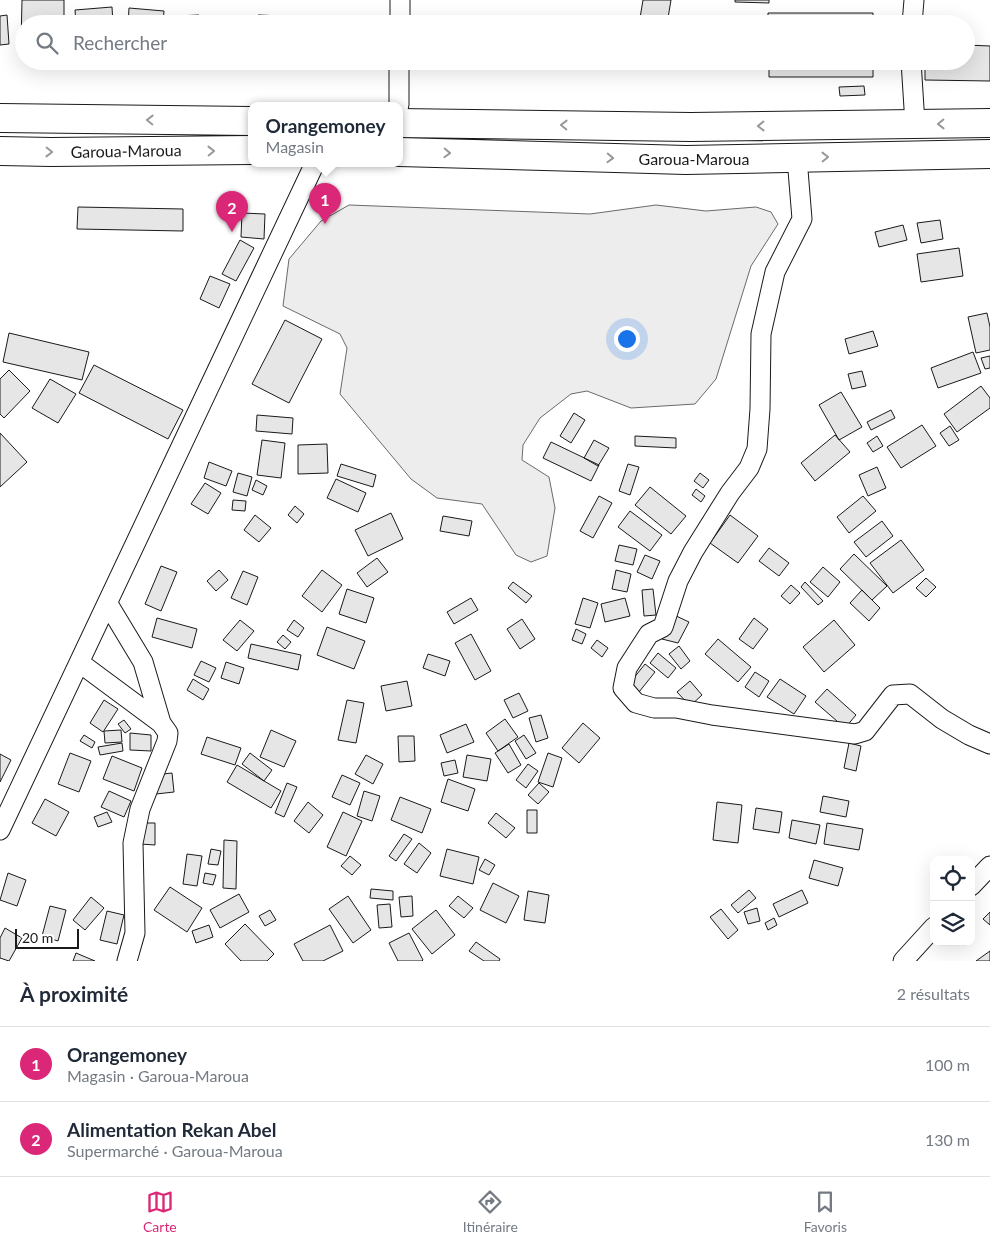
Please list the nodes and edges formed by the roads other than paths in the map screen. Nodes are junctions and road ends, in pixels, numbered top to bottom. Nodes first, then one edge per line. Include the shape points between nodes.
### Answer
1 (400, 0) edge
2 (914, 0) edge
3 (400, 15) edge
4 (913, 15) edge
5 (399, 70) edge
6 (912, 70) edge
7 (398, 102) edge
8 (0, 118) edge
9 (248, 121) edge
10 (403, 123) edge
11 (990, 123) edge
12 (915, 124) junction
13 (248, 150) edge
14 (0, 151) edge
15 (403, 152) edge
16 (990, 154) edge
17 (797, 158) junction
18 (313, 167) edge
19 (108, 604) junction
20 (80, 663) junction
21 (161, 724) junction
22 (990, 744) edge
23 (0, 830) edge
24 (990, 866) edge
25 (975, 882) edge
26 (930, 931) edge
27 (126, 961) edge
28 (903, 961) edge

1 - 3 street
2 - 4 street
5 - 7 street
6 - 12 street
9 -> 8 highway, Garoua-Maroua
12 -> 10 highway, Garoua-Maroua via 691,127
11 -> 12 highway, Garoua-Maroua
14 -> 13 highway, Garoua-Maroua
15 -> 17 highway, Garoua-Maroua via 686,160
17 -> 16 highway, Garoua-Maroua
17 - 22 street via 802,219 775,272 761,334 757,449 749,468 693,552 678,581 663,627 649,634 627,668 623,688 636,703 654,708 676,708 855,734 865,731 893,695 910,694 942,719
18 - 19 street
19 - 20 street
19 - 21 street via 142,662
20 - 21 street
20 - 23 street
21 - 27 street via 168,733 167,741 140,810 133,843 135,932
24 - 25 street
26 - 28 street

